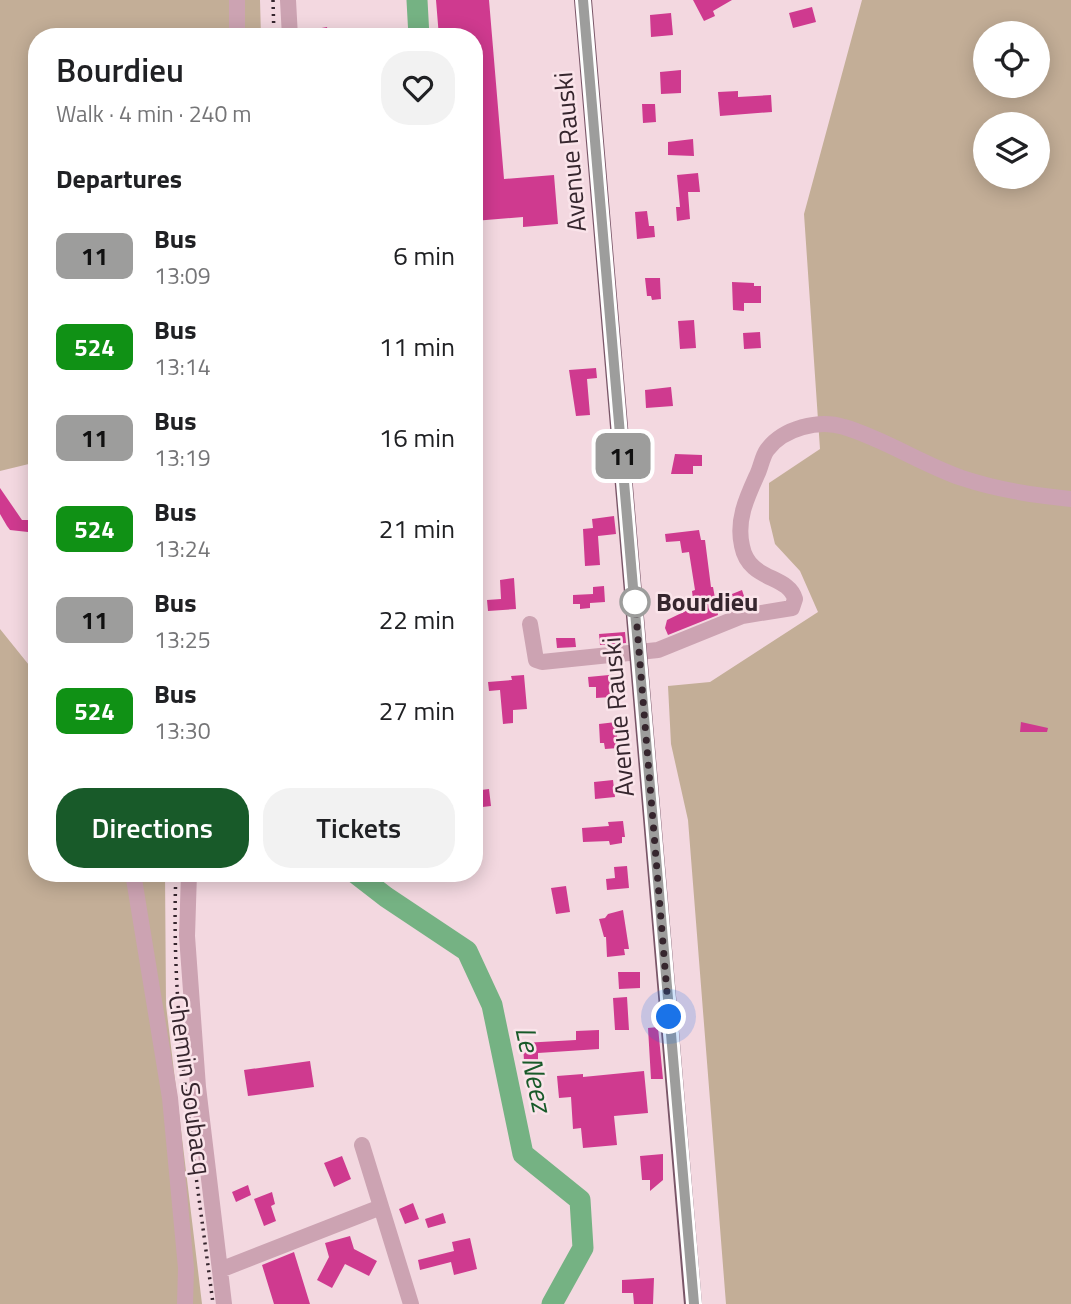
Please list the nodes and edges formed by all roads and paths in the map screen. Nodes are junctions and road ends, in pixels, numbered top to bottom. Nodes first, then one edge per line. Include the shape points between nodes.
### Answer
1 (237, 0) edge
2 (288, 0) edge
3 (583, 0) edge
4 (237, 28) edge
5 (290, 28) edge
6 (1071, 499) edge
7 (530, 624) dead end
8 (639, 652) junction
9 (134, 882) edge
10 (189, 882) edge
11 (362, 1146) dead end
12 (381, 1207) junction
13 (220, 1270) junction
14 (691, 1300) edge
15 (185, 1304) edge
16 (224, 1304) edge
17 (411, 1304) edge

1 - 4 street
2 - 5 street
3 - 8 main road, Avenue Rauski
6 - 8 street via 1010,492 959,477 843,426 808,425 782,436 765,453 739,526 748,563 791,589 792,608 742,616 658,650
7 - 8 street via 534,654 542,662
8 - 14 main road, Avenue Rauski
9 - 15 street, Chemin Soubacq via 170,1098 184,1242
10 - 13 street via 187,936 198,1087
11 - 12 street
12 - 13 street
12 - 17 street
13 - 16 street

